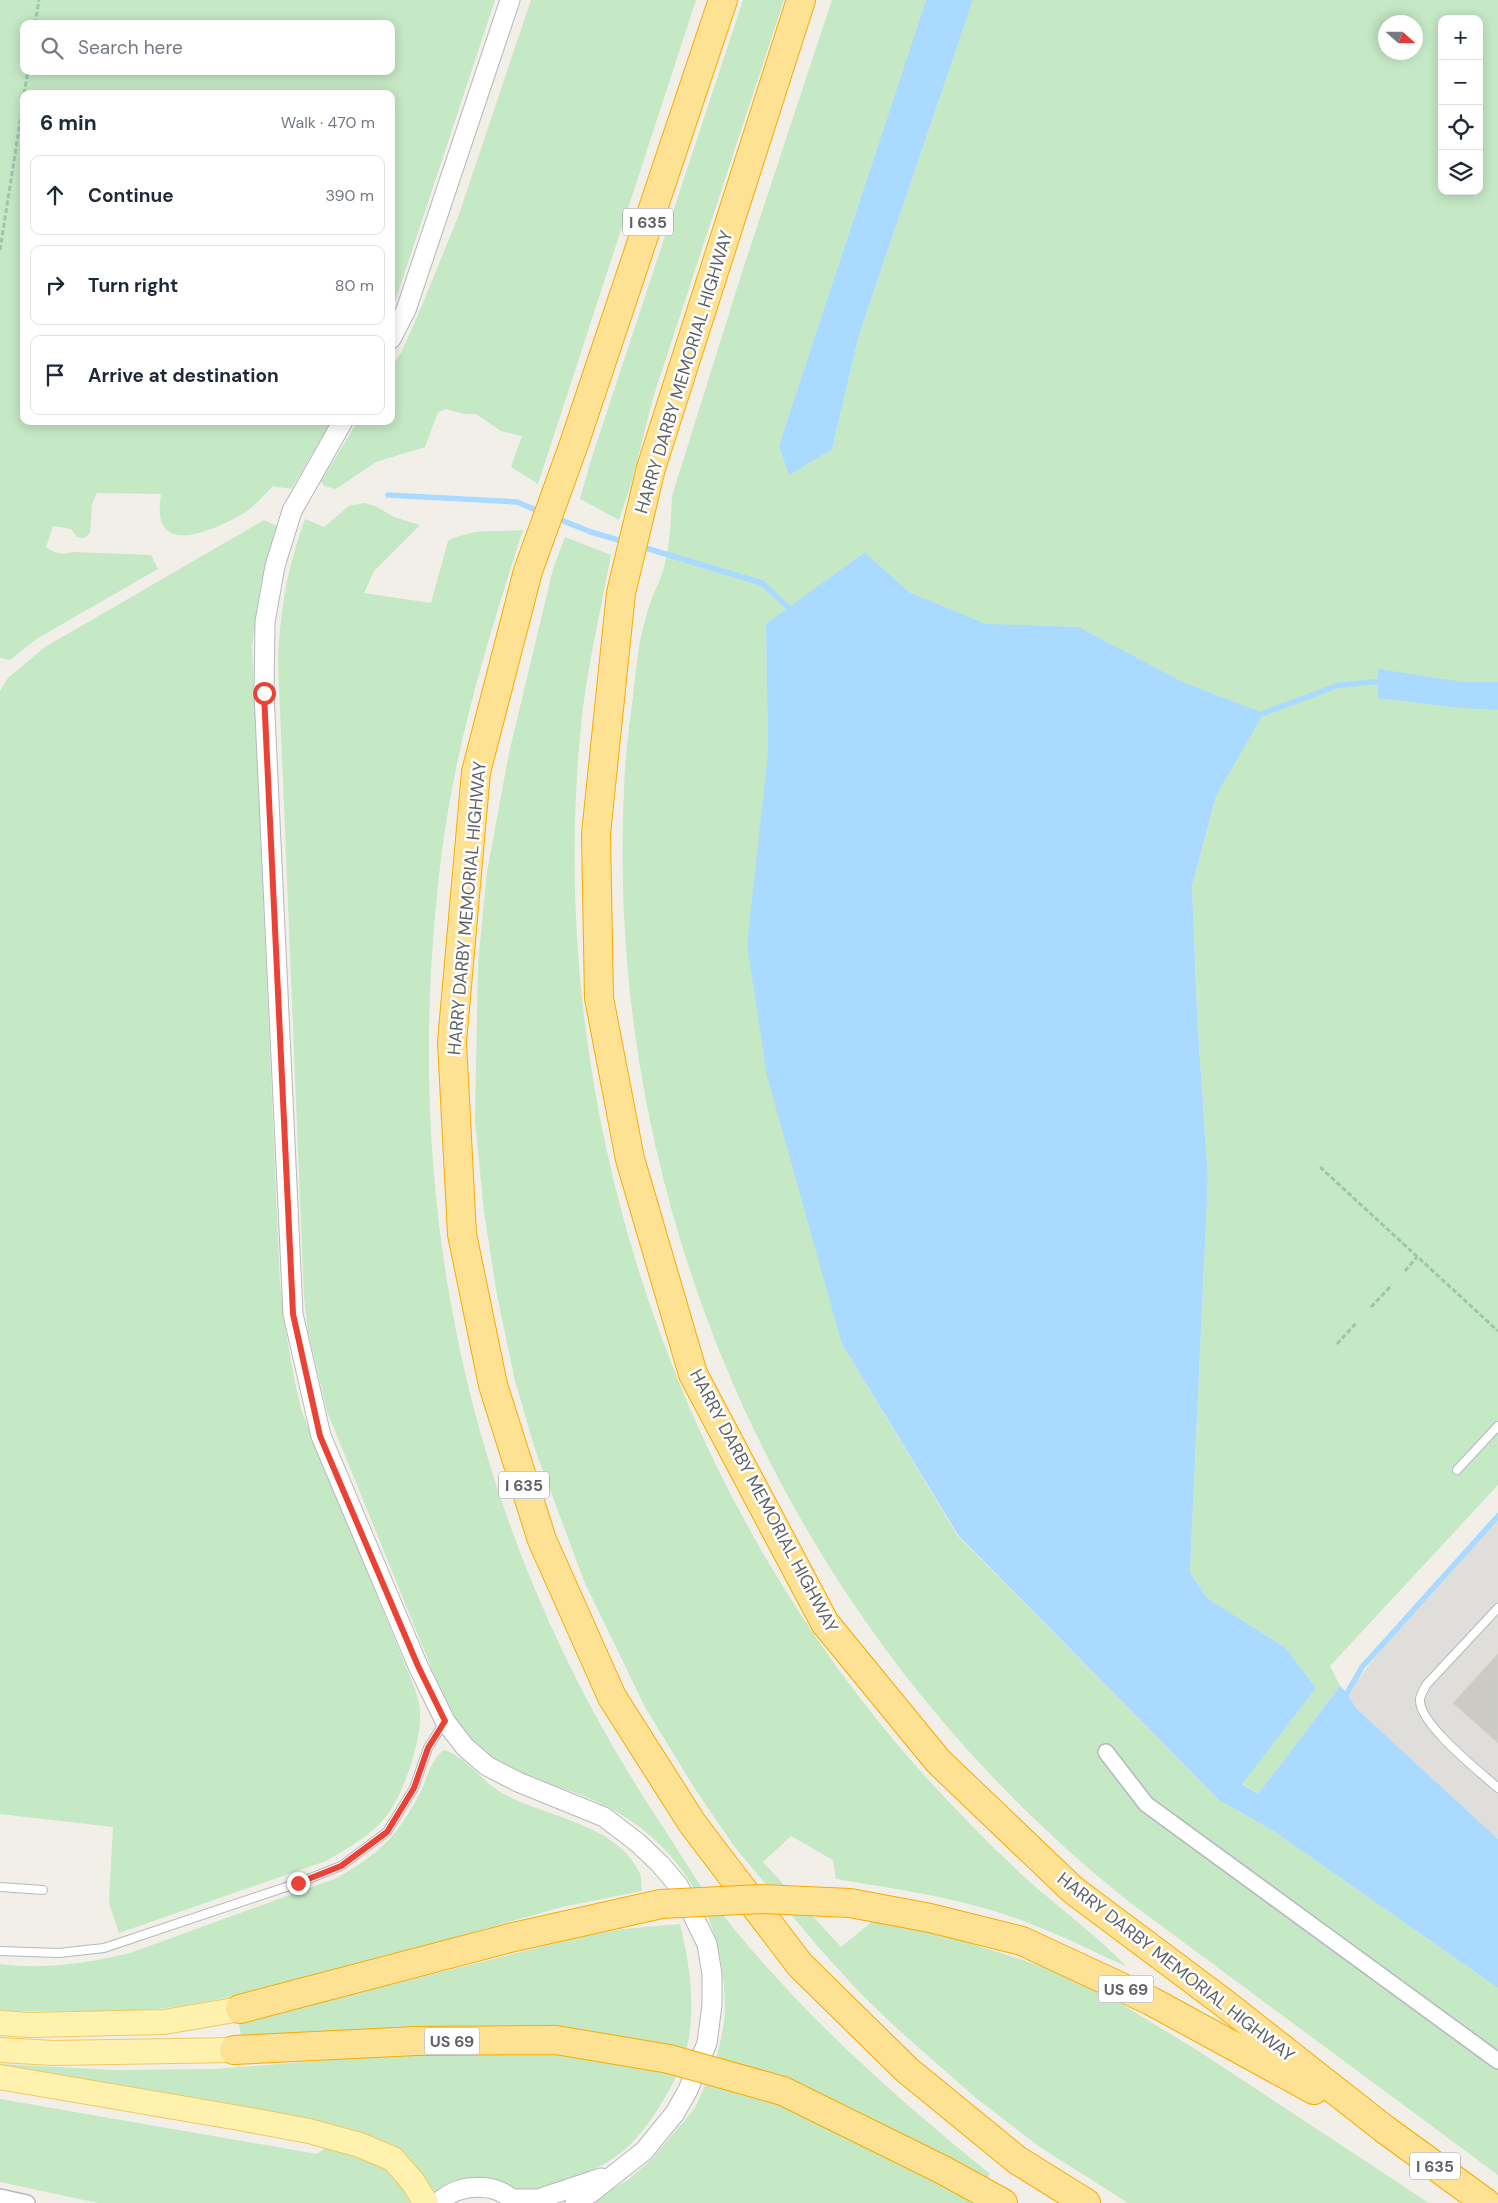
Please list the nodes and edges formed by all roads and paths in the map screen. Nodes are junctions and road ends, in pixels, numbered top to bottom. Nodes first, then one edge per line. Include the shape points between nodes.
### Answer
1 (39, 0) edge
2 (510, 0) edge
3 (723, 0) edge
4 (801, 0) edge
5 (36, 20) edge
6 (27, 75) edge
7 (25, 90) edge
8 (20, 121) edge
9 (0, 250) edge
10 (395, 331) edge
11 (341, 425) edge
12 (1320, 1167) dead end
13 (1417, 1257) junction
14 (1405, 1271) dead end
15 (1392, 1285) dead end
16 (1371, 1307) dead end
17 (1357, 1322) dead end
18 (1498, 1332) edge
19 (1337, 1344) dead end
20 (1498, 1426) edge
21 (1457, 1470) dead end
22 (1498, 1608) edge
23 (445, 1721) junction
24 (1106, 1752) dead end
25 (1498, 1788) edge
26 (0, 1886) edge
27 (43, 1890) dead end
28 (0, 1952) edge
29 (240, 2009) joint
30 (0, 2023) edge
31 (0, 2050) edge
32 (234, 2050) joint
33 (1498, 2061) edge
34 (0, 2077) edge
35 (1383, 2128) junction
36 (616, 2173) junction
37 (0, 2198) edge
38 (514, 2201) edge
39 (27, 2203) edge
40 (426, 2203) edge
41 (438, 2203) edge
42 (575, 2203) edge
43 (1003, 2203) edge
44 (1086, 2203) edge
45 (1486, 2203) edge

1 - 5 path
2 - 10 street via 406,310
3 - 44 highway, HARRY DARBY MEMORIAL HIGHWAY / I 635 via 528,571 476,772 452,1042 462,1234 493,1385 542,1540 612,1697 692,1823 800,1965 907,2070 1016,2160
4 - 35 highway, HARRY DARBY MEMORIAL HIGHWAY / I 635 via 651,468 621,593 596,834 599,998 630,1159 693,1374 825,1623 938,1761 1073,1890
6 - 7 path
8 - 9 path
11 - 23 street via 292,511 274,566 265,622 264,693 293,1314 320,1436 418,1666
12 - 13 path
13 - 14 path
13 - 18 path
15 - 16 path
17 - 19 path
20 - 21 lane
22 - 25 lane via 1426,1686 1420,1699 1422,1711 1432,1728
23 - 28 lane via 428,1748 414,1788 387,1832 341,1866 104,1948 59,1953
23 - 36 street via 465,1747 487,1766 518,1782 604,1816 638,1843 678,1885 707,1944 712,1974 707,2043 676,2113 644,2151
24 - 33 street via 1146,1804
26 - 27 lane
29 - 30 main road, US 69 via 164,2022
29 - 35 highway, US 69, bridge via 514,1937 661,1904 761,1899 850,1903 930,1918 1022,1941 1151,2001
31 - 32 main road, US 69 via 53,2054
32 - 43 highway, US 69, bridge via 416,2041 556,2040 669,2059 783,2091
34 - 40 main road via 309,2131 360,2144 393,2160
35 - 45 highway, HARRY DARBY MEMORIAL HIGHWAY / I 635
36 - 38 street via 538,2199
36 - 42 street
37 - 39 street
38 - 41 street via 496,2190 478,2186 460,2189

